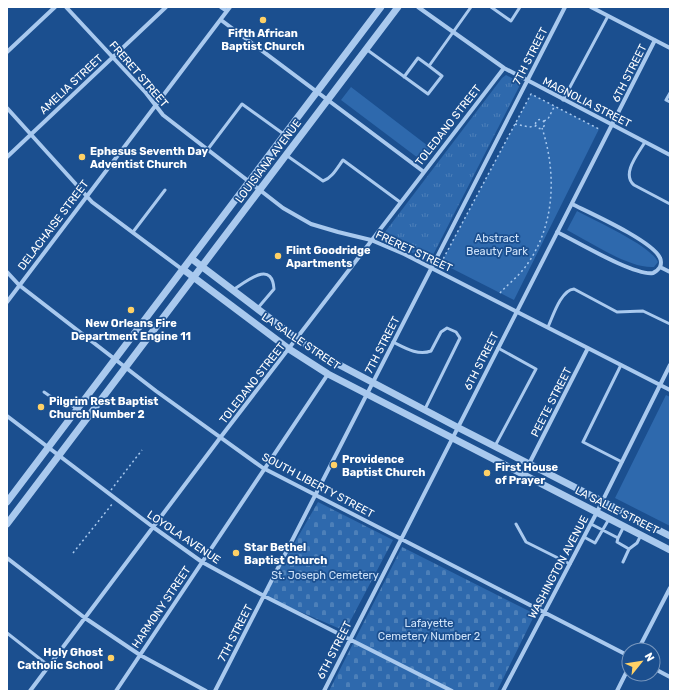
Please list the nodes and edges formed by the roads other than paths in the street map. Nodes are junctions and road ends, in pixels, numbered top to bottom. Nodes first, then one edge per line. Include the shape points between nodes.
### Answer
1 (55, 7) edge
2 (66, 7) edge
3 (166, 7) edge
4 (221, 7) edge
5 (230, 7) edge
6 (381, 7) edge
7 (398, 7) edge
8 (418, 7) edge
9 (471, 7) edge
10 (491, 7) edge
11 (514, 7) edge
12 (565, 7) edge
13 (591, 7) edge
14 (519, 8) edge
15 (227, 11) junction
16 (608, 16) junction
17 (221, 20) junction
18 (453, 32) junction
19 (655, 40) junction
20 (670, 48) edge
21 (366, 49) junction
22 (7, 52) edge
23 (113, 57) junction
24 (429, 66) junction
25 (504, 68) junction
26 (404, 77) junction
27 (527, 81) junction
28 (318, 91) junction
29 (670, 93) edge
30 (328, 99) junction
31 (563, 100) junction
32 (670, 102) edge
33 (156, 106) junction
34 (7, 108) edge
35 (612, 125) junction
36 (31, 134) junction
37 (285, 135) junction
38 (645, 142) junction
39 (208, 149) junction
40 (286, 155) junction
41 (670, 155) edge
42 (7, 157) edge
43 (424, 172) junction
44 (250, 181) junction
45 (260, 189) junction
46 (164, 190) dead end
47 (87, 195) junction
48 (400, 202) junction
49 (572, 204) junction
50 (670, 204) edge
51 (133, 232) junction
52 (557, 232) junction
53 (371, 240) junction
54 (192, 259) junction
55 (202, 266) junction
56 (660, 267) junction
57 (432, 268) junction
58 (184, 270) junction
59 (7, 272) edge
60 (670, 272) edge
61 (194, 277) junction
62 (19, 285) junction
63 (233, 290) junction
64 (7, 302) edge
65 (257, 308) junction
66 (516, 312) junction
67 (145, 320) junction
68 (670, 324) edge
69 (548, 327) junction
70 (155, 328) junction
71 (297, 339) junction
72 (393, 342) junction
73 (498, 348) junction
74 (588, 348) junction
75 (289, 349) junction
76 (115, 358) junction
77 (621, 365) junction
78 (670, 365) edge
79 (125, 366) junction
80 (328, 374) junction
81 (372, 383) junction
82 (660, 384) junction
83 (670, 390) edge
84 (44, 392) dead end
85 (367, 394) junction
86 (77, 409) junction
87 (424, 410) junction
88 (7, 416) edge
89 (457, 427) junction
90 (220, 438) junction
91 (452, 438) junction
92 (494, 446) junction
93 (48, 448) junction
94 (58, 456) junction
95 (622, 462) junction
96 (529, 464) junction
97 (263, 468) junction
98 (315, 495) junction
99 (602, 501) junction
100 (7, 502) edge
101 (597, 512) junction
102 (609, 519) junction
103 (7, 524) edge
104 (516, 524) dead end
105 (591, 524) junction
106 (624, 526) junction
107 (153, 527) junction
108 (602, 530) junction
109 (641, 535) junction
110 (670, 536) edge
111 (584, 537) junction
112 (401, 538) junction
113 (618, 538) junction
114 (629, 549) junction
115 (670, 550) edge
116 (7, 558) edge
117 (202, 562) junction
118 (623, 562) dead end
119 (570, 564) junction
120 (670, 588) edge
121 (264, 596) junction
122 (544, 612) junction
123 (86, 618) junction
124 (7, 633) edge
125 (350, 639) junction
126 (642, 642) edge
127 (621, 652) edge
128 (140, 656) junction
129 (49, 666) junction
130 (661, 672) edge
131 (670, 677) edge
132 (622, 682) edge
133 (30, 691) edge
134 (116, 691) edge
135 (206, 691) edge
136 (215, 691) edge
137 (324, 691) edge
138 (452, 691) edge
139 (503, 691) edge
140 (617, 691) edge

1 - 22 street
2 - 23 street, FRERET STREET
3 - 23 street, AMELIA STREET
4 - 15 street
5 - 15 street, DELACHAISE STREET
6 - 28 street, LOUISIANA AVENUE
7 - 21 street, LOUISIANA AVENUE
8 - 18 street, MAGNOLIA STREET
9 - 18 lane
10 - 14 lane via 511,21
11 - 14 lane
12 - 27 street, 7TH STREET
13 - 16 street
15 - 17 street, DELACHAISE STREET
16 - 19 street
16 - 31 lane
17 - 28 street
17 - 33 street, DELACHAISE STREET
18 - 24 lane
18 - 25 street, MAGNOLIA STREET
19 - 20 street
19 - 35 street, 6TH STREET
21 - 26 lane
21 - 30 street, LOUISIANA AVENUE
23 - 33 street, FRERET STREET
23 - 36 street, AMELIA STREET
24 - 26 lane via 418,58
24 - 26 lane via 442,76 428,94
25 - 27 street, MAGNOLIA STREET
25 - 43 street, TOLEDANO STREET
27 - 31 street, MAGNOLIA STREET
27 - 57 street, 7TH STREET
28 - 30 street
28 - 37 street, LOUISIANA AVENUE
29 - 32 lane via 666,100
30 - 40 street, LOUISIANA AVENUE
30 - 43 street
31 - 35 street, MAGNOLIA STREET
33 - 39 street, FRERET STREET via 163,115
33 - 47 street, DELACHAISE STREET
34 - 36 street, LA SALLE STREET
35 - 38 street, MAGNOLIA STREET
35 - 49 street, 6TH STREET
36 - 42 street, AMELIA STREET
36 - 47 street, LA SALLE STREET
37 - 39 lane via 242,104
37 - 44 street, LOUISIANA AVENUE
38 - 41 street, MAGNOLIA STREET
38 - 50 lane via 629,172 630,180 634,185
39 - 44 street, FRERET STREET
40 - 45 street, LOUISIANA AVENUE
40 - 48 lane via 323,181 332,175 343,160
43 - 48 street, TOLEDANO STREET
44 - 45 street, FRERET STREET
44 - 54 street, LOUISIANA AVENUE
45 - 53 street, FRERET STREET via 283,208 311,224
45 - 55 street, LOUISIANA AVENUE
46 - 51 lane
47 - 51 street, LA SALLE STREET
47 - 62 street, DELACHAISE STREET
48 - 53 street, TOLEDANO STREET
49 - 52 street, 6TH STREET
49 - 56 street via 642,242 658,254 661,259
51 - 58 street, LA SALLE STREET
52 - 56 street via 625,266 649,273
52 - 66 street, 6TH STREET
53 - 57 street, FRERET STREET
53 - 71 street, TOLEDANO STREET
54 - 55 street, LA SALLE STREET
54 - 58 street, LOUISIANA AVENUE
55 - 61 street, LOUISIANA AVENUE
55 - 63 street, LA SALLE STREET
56 - 60 street
57 - 66 street, FRERET STREET
57 - 72 street, 7TH STREET
58 - 61 street, LA SALLE STREET
58 - 67 street, LOUISIANA AVENUE
59 - 62 street, SOUTH LIBERTY STREET
61 - 70 street, LOUISIANA AVENUE
61 - 75 street, LA SALLE STREET
62 - 64 street, DELACHAISE STREET
62 - 76 street, SOUTH LIBERTY STREET
63 - 65 street, LA SALLE STREET
63 - 65 lane via 258,275 270,276 274,281 274,289
65 - 71 street, LA SALLE STREET
66 - 69 street, FRERET STREET
66 - 73 street, 6TH STREET
67 - 70 street
67 - 76 street, LOUISIANA AVENUE
68 - 69 lane via 643,311 617,312 572,289 564,294
69 - 74 street, FRERET STREET
70 - 79 street, LOUISIANA AVENUE
71 - 75 street, TOLEDANO STREET
71 - 81 street, LA SALLE STREET
72 - 81 street, 7TH STREET
72 - 87 lane via 417,353 426,353 431,351 441,332 447,328 456,332 460,338
73 - 89 street, 6TH STREET
73 - 92 lane via 536,369
74 - 77 street, FRERET STREET
74 - 96 street, PEETE STREET
75 - 80 street, LA SALLE STREET
75 - 90 street, TOLEDANO STREET
76 - 79 street, SOUTH LIBERTY STREET
76 - 86 street, LOUISIANA AVENUE
77 - 82 street, FRERET STREET
77 - 95 lane via 584,442
78 - 82 street, WASHINGTON AVENUE
79 - 90 street, SOUTH LIBERTY STREET
79 - 94 street, LOUISIANA AVENUE
80 - 85 street, LA SALLE STREET
80 - 97 street, HARMONY STREET
81 - 85 street, 7TH STREET
81 - 87 street, LA SALLE STREET
82 - 83 street, FRERET STREET
82 - 95 street, WASHINGTON AVENUE
84 - 86 lane via 54,399 64,400
85 - 91 street, LA SALLE STREET
85 - 98 street, 7TH STREET
86 - 93 street, LOUISIANA AVENUE
87 - 89 street, LA SALLE STREET
88 - 93 street, LOYOLA AVENUE
89 - 91 street, 6TH STREET
89 - 92 street, LA SALLE STREET
90 - 97 street, SOUTH LIBERTY STREET
90 - 107 street, TOLEDANO STREET
91 - 101 street, LA SALLE STREET
91 - 112 street, 6TH STREET
92 - 96 street, LA SALLE STREET
93 - 94 street, LOYOLA AVENUE
93 - 100 street, LOUISIANA AVENUE
94 - 103 street, LOUISIANA AVENUE
94 - 107 street, LOYOLA AVENUE
95 - 99 street, WASHINGTON AVENUE
96 - 99 street, LA SALLE STREET
97 - 98 street, SOUTH LIBERTY STREET
97 - 117 street, HARMONY STREET
98 - 112 street, SOUTH LIBERTY STREET
98 - 121 street, 7TH STREET
99 - 101 street, WASHINGTON AVENUE
99 - 110 street, LA SALLE STREET
101 - 102 street, LA SALLE STREET
101 - 105 street, WASHINGTON AVENUE
102 - 106 street, LA SALLE STREET
102 - 108 lane
104 - 119 lane via 526,542
105 - 108 lane
105 - 111 street, WASHINGTON AVENUE
106 - 109 street, LA SALLE STREET
106 - 113 lane
107 - 117 street, LOYOLA AVENUE
107 - 123 street, TOLEDANO STREET
108 - 111 lane via 595,543
108 - 113 lane
109 - 114 lane via 637,543
109 - 115 street, LA SALLE STREET
111 - 119 street, WASHINGTON AVENUE
112 - 122 street, SOUTH LIBERTY STREET
112 - 125 street, 6TH STREET
113 - 114 lane via 616,542
114 - 118 lane
116 - 123 street
117 - 121 street, LOYOLA AVENUE
117 - 128 street, HARMONY STREET
119 - 122 street, WASHINGTON AVENUE
120 - 126 street
121 - 125 street, LOYOLA AVENUE
121 - 136 street, 7TH STREET
122 - 127 street, SOUTH LIBERTY STREET
122 - 139 street, WASHINGTON AVENUE
123 - 128 street
123 - 129 street, TOLEDANO STREET
124 - 129 lane
125 - 137 street, 6TH STREET
125 - 138 street, LOYOLA AVENUE
128 - 134 street, HARMONY STREET
128 - 135 street
129 - 133 street, TOLEDANO STREET
130 - 131 street
132 - 140 street

